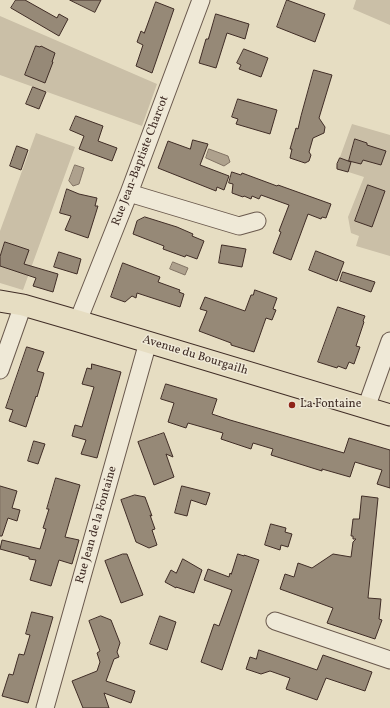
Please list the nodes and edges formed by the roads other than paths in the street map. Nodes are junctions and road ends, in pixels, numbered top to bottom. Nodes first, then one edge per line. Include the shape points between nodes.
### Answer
1 (201, 0) edge
2 (129, 193) junction
3 (257, 221) dead end
4 (0, 300) edge
5 (23, 305) junction
6 (78, 320) junction
7 (390, 341) edge
8 (148, 342) junction
9 (0, 370) edge
10 (366, 408) junction
11 (390, 415) edge
12 (275, 621) dead end
13 (390, 660) edge
14 (45, 708) edge

1 - 2 street, Rue Jean-Baptiste Charcot
2 - 3 street via 239,226
2 - 6 street, Rue Jean-Baptiste Charcot
4 - 5 main road, Avenue du Bourgailh
5 - 6 main road, Avenue du Bourgailh
5 - 9 street
6 - 8 main road, Avenue du Bourgailh
7 - 10 street
8 - 10 main road, Avenue du Bourgailh
8 - 14 street, Rue Jean de la Fontaine
10 - 11 main road, Avenue du Bourgailh
12 - 13 street

